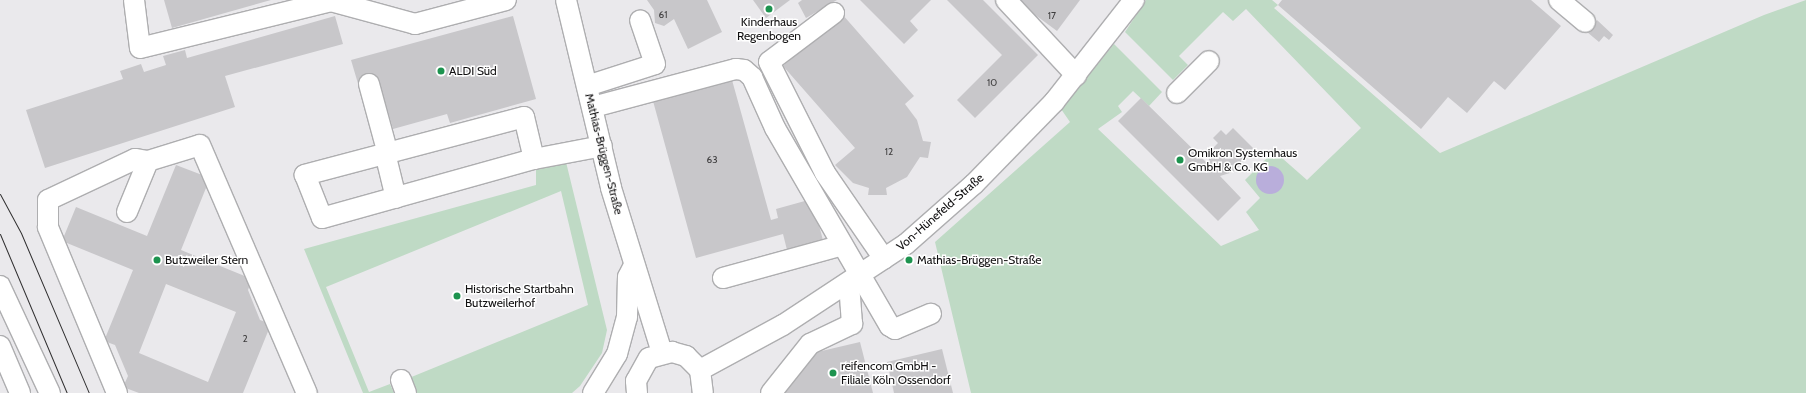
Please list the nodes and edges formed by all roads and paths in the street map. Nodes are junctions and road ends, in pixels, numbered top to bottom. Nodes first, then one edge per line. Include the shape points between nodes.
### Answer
1 (134, 0) edge
2 (506, 0) edge
3 (566, 0) edge
4 (1006, 0) edge
5 (1134, 0) edge
6 (1561, 1) edge
7 (834, 13) dead end
8 (640, 20) dead end
9 (1585, 22) dead end
10 (1209, 61) dead end
11 (1076, 75) junction
12 (369, 84) dead end
13 (587, 86) junction
14 (1177, 93) dead end
15 (593, 107) junction
16 (602, 146) junction
17 (385, 148) junction
18 (534, 159) junction
19 (148, 161) junction
20 (396, 198) junction
21 (127, 212) dead end
22 (843, 245) junction
23 (884, 259) junction
24 (634, 265) junction
25 (723, 278) dead end
26 (855, 279) junction
27 (0, 286) edge
28 (6, 307) edge
29 (931, 314) dead end
30 (0, 346) edge
31 (662, 353) junction
32 (700, 370) junction
33 (634, 389) edge
34 (20, 393) edge
35 (50, 393) edge
36 (116, 393) edge
37 (307, 393) edge
38 (592, 393) edge
39 (702, 393) edge
40 (771, 393) edge

1 - 2 street via 140,48 331,1 415,24
3 - 13 street, Mathias-Brüggen-Straße
4 - 11 street
5 - 11 street, Von-Hünefeld-Straße
6 - 9 street
7 - 23 street via 769,62 824,173
8 - 13 street via 655,64
10 - 14 street
11 - 23 street, Von-Hünefeld-Straße via 974,184
12 - 17 street
13 - 15 street, Mathias-Brüggen-Straße
15 - 16 street, Mathias-Brüggen-Straße
15 - 22 street via 736,69 744,70 752,77 775,128
16 - 18 street
16 - 24 street, Mathias-Brüggen-Straße
17 - 18 street via 524,116
17 - 20 street
17 - 20 street via 305,175 322,218
18 - 20 street
19 - 21 street
19 - 36 street via 135,159 48,200 48,226
19 - 37 street via 200,145
22 - 25 street
22 - 26 street
23 - 26 street, Von-Hünefeld-Straße
24 - 31 street, Mathias-Brüggen-Straße
24 - 38 street via 628,283 627,317 617,354
26 - 29 street via 895,329
26 - 32 street, Von-Hünefeld-Straße via 784,325
26 - 40 street via 852,324 810,344
27 - 28 street
28 - 35 street
30 - 34 street
31 - 32 street via 686,356
31 - 33 street via 649,358
32 - 39 street

